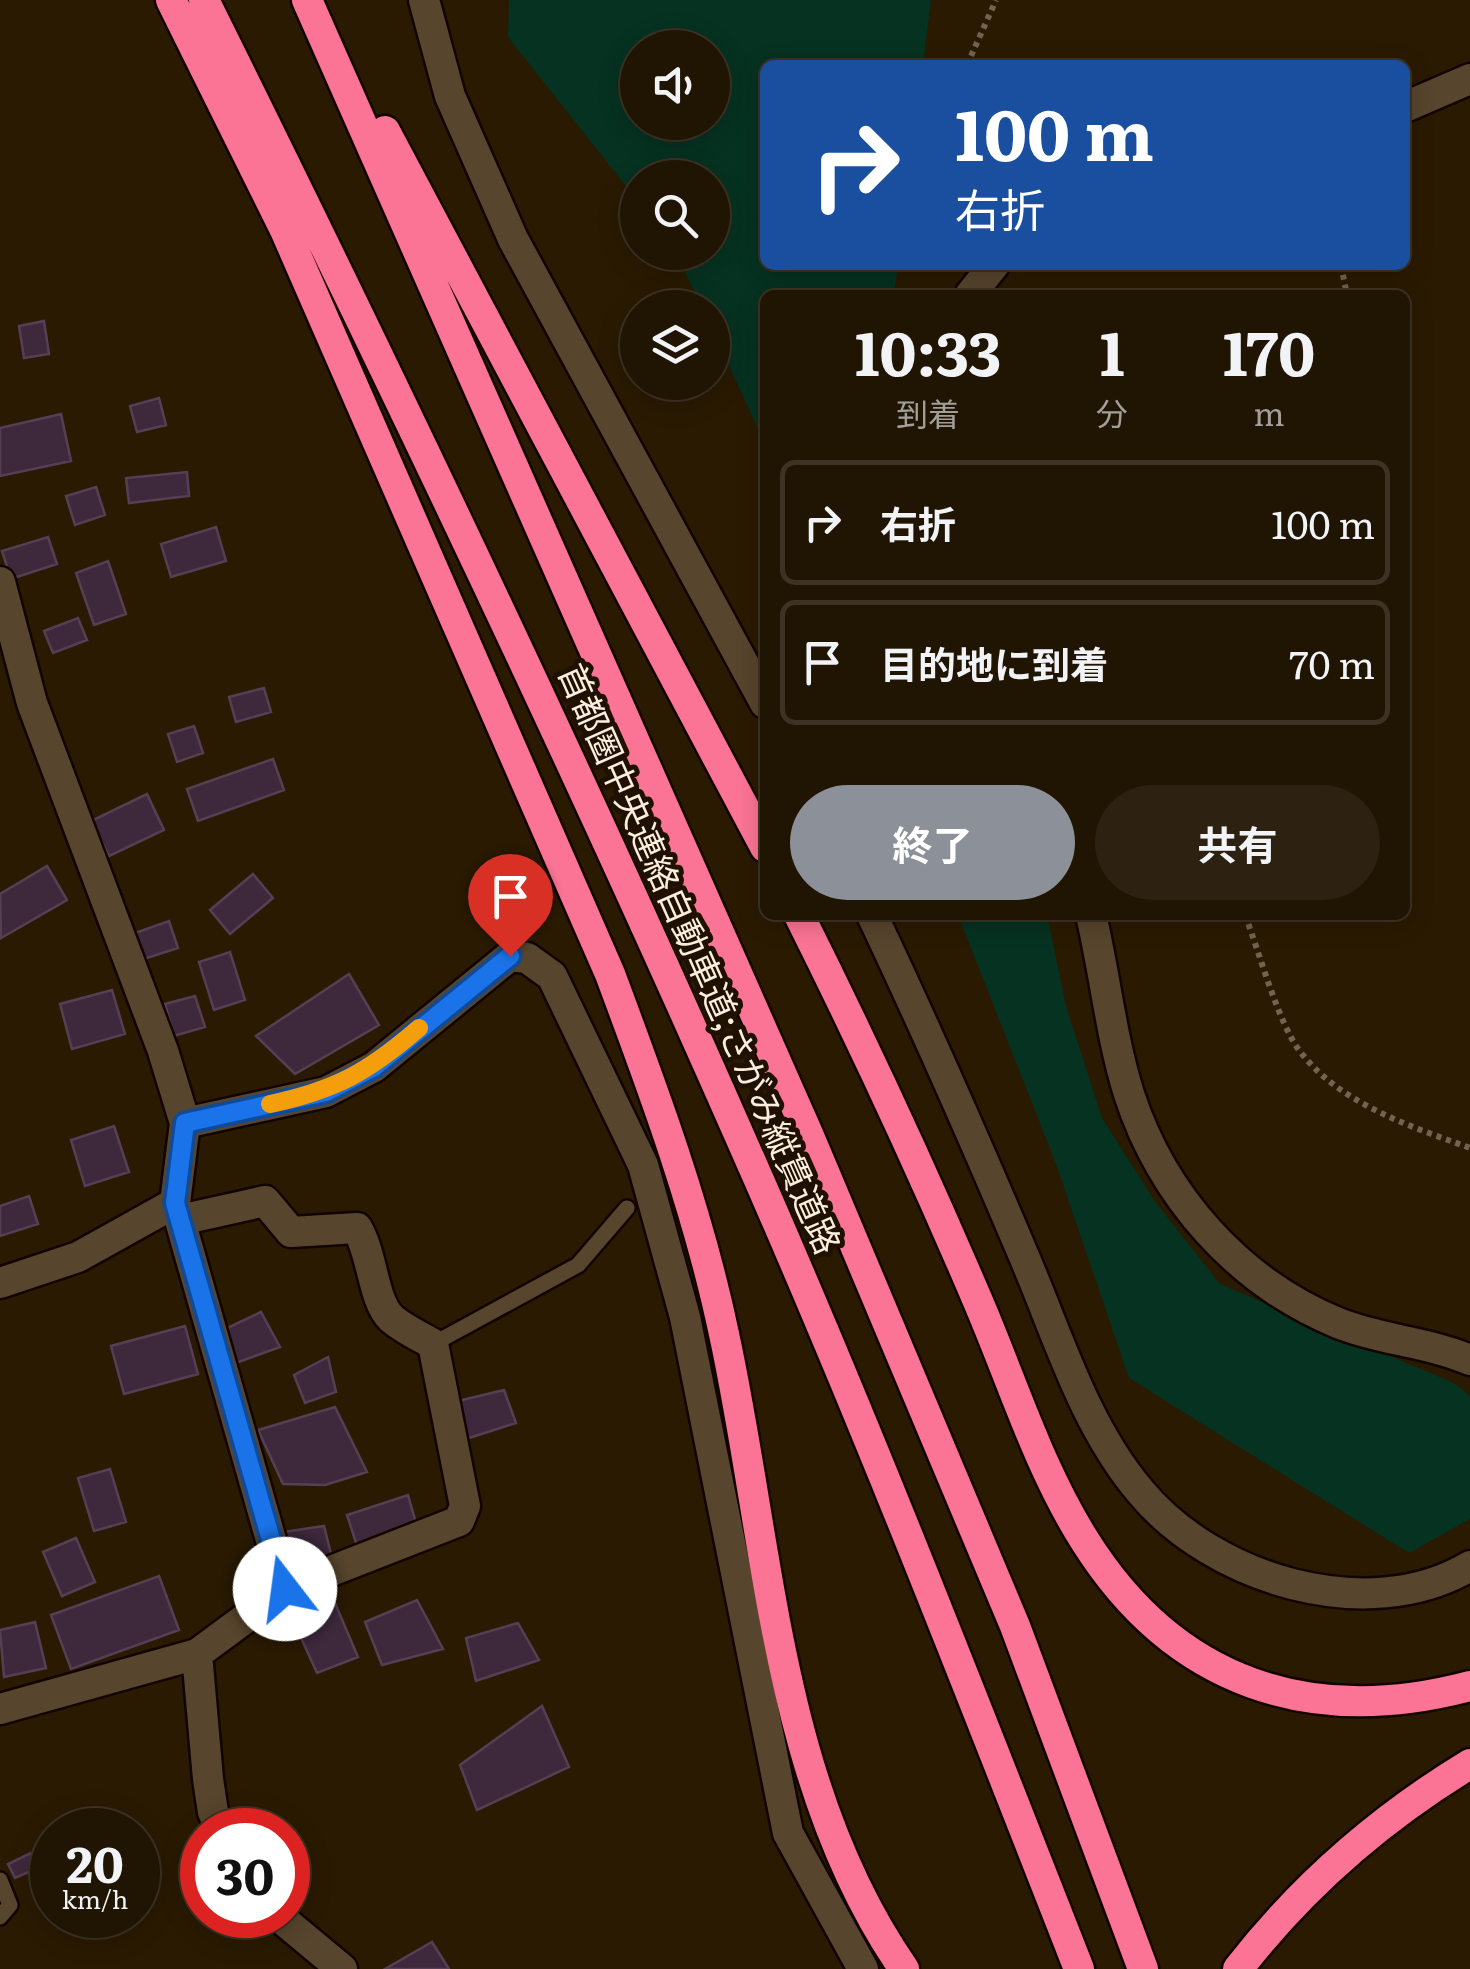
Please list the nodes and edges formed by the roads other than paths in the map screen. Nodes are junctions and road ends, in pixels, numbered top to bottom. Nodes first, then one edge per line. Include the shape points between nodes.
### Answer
1 (171, 0) edge
2 (204, 0) edge
3 (307, 0) edge
4 (317, 0) edge
5 (424, 0) edge
6 (1470, 79) edge
7 (1410, 105) edge
8 (990, 270) edge
9 (974, 290) edge
10 (0, 582) edge
11 (760, 694) edge
12 (760, 838) edge
13 (801, 920) edge
14 (874, 920) edge
15 (1092, 920) edge
16 (185, 1123) junction
17 (627, 1208) dead end
18 (178, 1212) junction
19 (0, 1283) edge
20 (432, 1344) junction
21 (1470, 1360) edge
22 (1470, 1566) edge
23 (285, 1589) junction
24 (197, 1654) junction
25 (1470, 1686) edge
26 (0, 1709) edge
27 (1470, 1764) edge
28 (212, 1808) edge
29 (0, 1880) edge
30 (0, 1918) edge
31 (305, 1938) edge
32 (342, 1969) edge
33 (863, 1969) edge
34 (904, 1969) edge
35 (1079, 1969) edge
36 (1144, 1969) edge
37 (1238, 1969) edge

1 - 34 highway via 285,230 638,1049 702,1236 814,1777 860,1898
2 - 35 highway, 首都圏中央連絡自動車道;さがみ縦貫道路 via 416,427 746,1152
3 - 36 highway, 首都圏中央連絡自動車道;さがみ縦貫道路 via 809,1136 1015,1626
4 - 12 highway
5 - 11 street via 470,148 539,289
6 - 7 street
8 - 9 street
10 - 16 street via 32,702
13 - 25 highway via 903,1132 1047,1469 1084,1540 1129,1600 1205,1662 1287,1696 1396,1702
14 - 22 street via 1089,1410 1142,1495 1197,1542 1241,1566 1310,1587 1399,1590
15 - 21 street via 1122,1068 1144,1136 1215,1240 1278,1291 1324,1316
16 - 18 street
16 - 33 street via 326,1092 358,1076 510,956 527,958 552,976 642,1164 680,1298 788,1833
17 - 20 lane via 578,1265
18 - 19 street
18 - 20 street via 265,1201 291,1232 358,1228 370,1250 379,1300 390,1317
18 - 23 street
20 - 23 street via 465,1506 458,1521
23 - 24 street
24 - 26 street
24 - 28 street
27 - 37 highway via 1335,1865
29 - 30 lane via 10,1905
31 - 32 street

